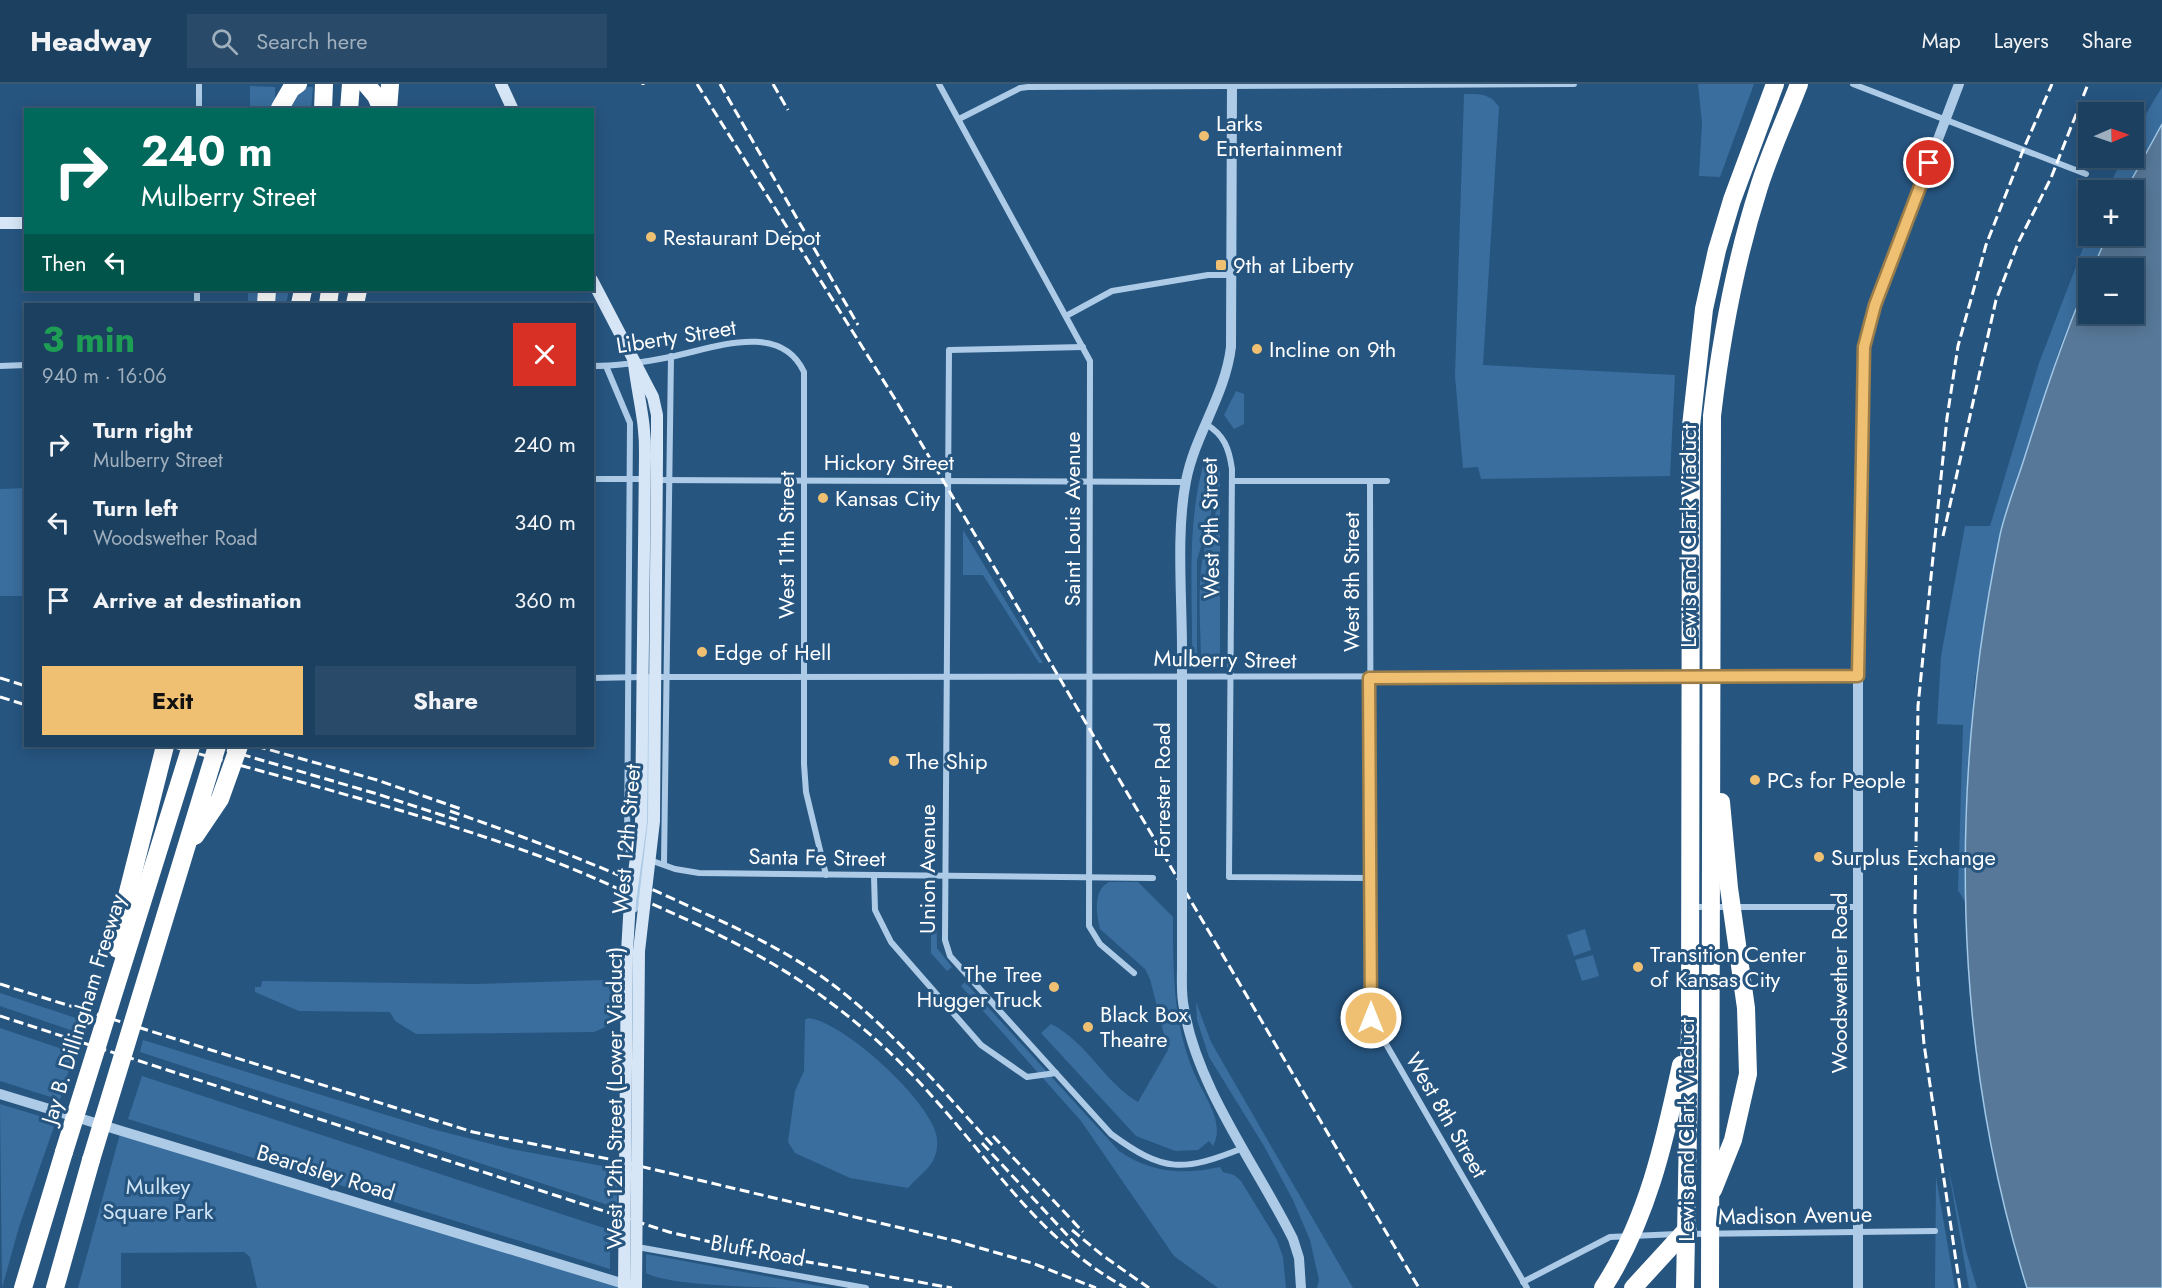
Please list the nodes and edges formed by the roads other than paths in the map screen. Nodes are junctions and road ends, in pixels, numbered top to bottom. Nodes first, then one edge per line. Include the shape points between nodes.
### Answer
1 (199, 84) edge
2 (281, 84) edge
3 (298, 84) edge
4 (324, 84) edge
5 (351, 84) edge
6 (366, 84) edge
7 (390, 84) edge
8 (501, 84) edge
9 (939, 84) edge
10 (1574, 84) edge
11 (1775, 84) edge
12 (1799, 84) edge
13 (1853, 84) edge
14 (1959, 84) edge
15 (1232, 85) edge
16 (1374, 85) edge
17 (199, 108) edge
18 (279, 108) edge
19 (280, 108) edge
20 (323, 108) edge
21 (349, 108) edge
22 (381, 108) edge
23 (388, 108) edge
24 (512, 108) edge
25 (959, 119) junction
26 (1946, 119) junction
27 (2086, 174) dead end
28 (24, 223) edge
29 (0, 224) edge
30 (1230, 275) junction
31 (594, 284) edge
32 (1066, 316) junction
33 (1083, 347) junction
34 (671, 356) junction
35 (798, 359) joint
36 (634, 363) junction
37 (24, 365) edge
38 (0, 366) edge
39 (594, 366) edge
40 (606, 366) junction
41 (1206, 424) junction
42 (594, 479) edge
43 (629, 479) junction
44 (650, 479) junction
45 (670, 480) junction
46 (804, 480) junction
47 (950, 480) junction
48 (1232, 481) junction
49 (1387, 481) dead end
50 (1090, 482) junction
51 (1186, 482) junction
52 (1370, 482) junction
53 (803, 676) junction
54 (1858, 676) junction
55 (666, 677) junction
56 (1090, 677) junction
57 (1231, 677) junction
58 (594, 678) edge
59 (628, 678) junction
60 (947, 678) junction
61 (1369, 678) junction
62 (1711, 689) junction
63 (165, 747) edge
64 (191, 747) edge
65 (217, 747) edge
66 (239, 747) edge
67 (184, 853) junction
68 (627, 853) joint
69 (664, 863) junction
70 (826, 875) junction
71 (874, 876) junction
72 (945, 876) junction
73 (1088, 878) junction
74 (1154, 878) dead end
75 (1370, 878) junction
76 (1682, 907) dead end
77 (1858, 907) junction
78 (1134, 973) dead end
79 (1690, 1026) junction
80 (102, 1030) junction
81 (1056, 1072) junction
82 (0, 1094) edge
83 (1244, 1147) junction
84 (1935, 1231) dead end
85 (1858, 1234) junction
86 (643, 1248) dead end
87 (1525, 1285) edge
88 (632, 1287) edge
89 (23, 1288) edge
90 (55, 1288) edge
91 (866, 1288) edge
92 (1301, 1288) edge
93 (1603, 1288) edge
94 (1633, 1288) edge
95 (1685, 1288) edge
96 (1710, 1288) edge
97 (1858, 1288) edge

1 - 17 street
2 - 18 highway
3 - 19 highway
4 - 20 highway
5 - 21 highway
6 - 22 highway
7 - 23 highway
8 - 24 main road
9 - 25 street, Saint Louis Avenue
10 - 16 street
11 - 79 highway, Lewis and Clark Viaduct, bridge via 1717,250 1695,380 1691,426
12 - 62 highway, Lewis and Clark Viaduct, bridge via 1750,217 1718,368 1712,416
13 - 26 street
14 - 26 street, Woodswether Road
15 - 16 street
15 - 25 street via 1028,87
15 - 30 street
25 - 32 street, Saint Louis Avenue
26 - 27 street
26 - 54 street, Woodswether Road via 1883,285 1864,347
28 - 29 main road
30 - 32 street via 1112,291
30 - 41 street via 1229,366
31 - 36 main road, West 12th Street
32 - 33 street, Saint Louis Avenue
33 - 47 street, Union Avenue via 949,350
33 - 50 street, Saint Louis Avenue via 1090,361
34 - 35 street, Liberty Street via 731,341 783,348
34 - 36 street, Liberty Street
34 - 45 street, West 12th Street
35 - 46 street, West 11th Street via 804,372
36 - 40 street, Liberty Street
36 - 88 main road, West 12th Street, bridge via 651,456 641,822 627,952
37 - 38 street
39 - 40 street, Liberty Street
40 - 43 street, West 12th Street via 630,423
41 - 48 street, West 9th Street via 1221,433 1228,449
41 - 51 street, Forrester Road
42 - 43 street, Hickory Street
43 - 44 street, Hickory Street
43 - 59 street, West 12th Street
44 - 45 street, Hickory Street
44 - 88 street, West 12th Street (Lower Viaduct), bridge via 648,821 633,929
45 - 46 street, Hickory Street
45 - 55 street, West 12th Street
46 - 47 street, Hickory Street
46 - 53 street, West 11th Street
47 - 50 street, Hickory Street
47 - 60 street, Union Avenue
48 - 52 street
48 - 57 street, West 9th Street
49 - 52 street
50 - 51 street, Hickory Street
50 - 56 street, Saint Louis Avenue
51 - 83 street, Forrester Road, bridge via 1182,508 1183,1006 1209,1082
52 - 61 street, West 8th Street
53 - 55 street, Mulberry Street
53 - 60 street, Mulberry Street
53 - 70 street, West 11th Street via 807,792
54 - 61 street, Mulberry Street
54 - 77 street, Woodswether Road
55 - 59 street, Mulberry Street
55 - 69 street, West 12th Street
56 - 57 street, Mulberry Street
56 - 60 street, Mulberry Street
56 - 73 street, Saint Louis Avenue
57 - 61 street, Mulberry Street
57 - 75 street, West 9th Street via 1229,877
58 - 59 street, Mulberry Street
59 - 68 street, West 12th Street
60 - 72 street, Union Avenue
61 - 75 street, West 8th Street
62 - 94 highway, bridge via 1729,888 1746,1008 1748,1074 1733,1140 1717,1182 1692,1223
62 - 96 highway, Lewis and Clark Viaduct, bridge
63 - 80 highway, bridge via 127,896
64 - 80 highway, Jay B. Dillingham Freeway, bridge
65 - 67 highway, bridge
66 - 67 highway, bridge via 220,799
67 - 90 highway, bridge
68 - 69 street, Santa Fe Street
69 - 70 street, Santa Fe Street via 699,873
70 - 71 street, Santa Fe Street
71 - 72 street, Santa Fe Street
71 - 81 street via 875,910 891,942 981,1045 1027,1077
72 - 73 street, Santa Fe Street
72 - 81 street, Union Avenue via 945,940 950,956
73 - 74 street, Santa Fe Street
73 - 78 street, Saint Louis Avenue via 1092,935
75 - 87 street, West 8th Street via 1371,1018
76 - 77 street
77 - 85 street, Woodswether Road
79 - 93 highway, bridge via 1653,1184 1628,1246
79 - 95 highway, bridge
80 - 89 highway, Jay B. Dillingham Freeway, bridge
81 - 83 street, Union Avenue via 1111,1134 1141,1156 1184,1166 1207,1162
82 - 88 street, Beardsley Road
83 - 92 street via 1293,1239
84 - 85 street, Madison Avenue
85 - 87 street, Madison Avenue via 1610,1237
85 - 97 street, Woodswether Road
86 - 91 street, Bluff Road

